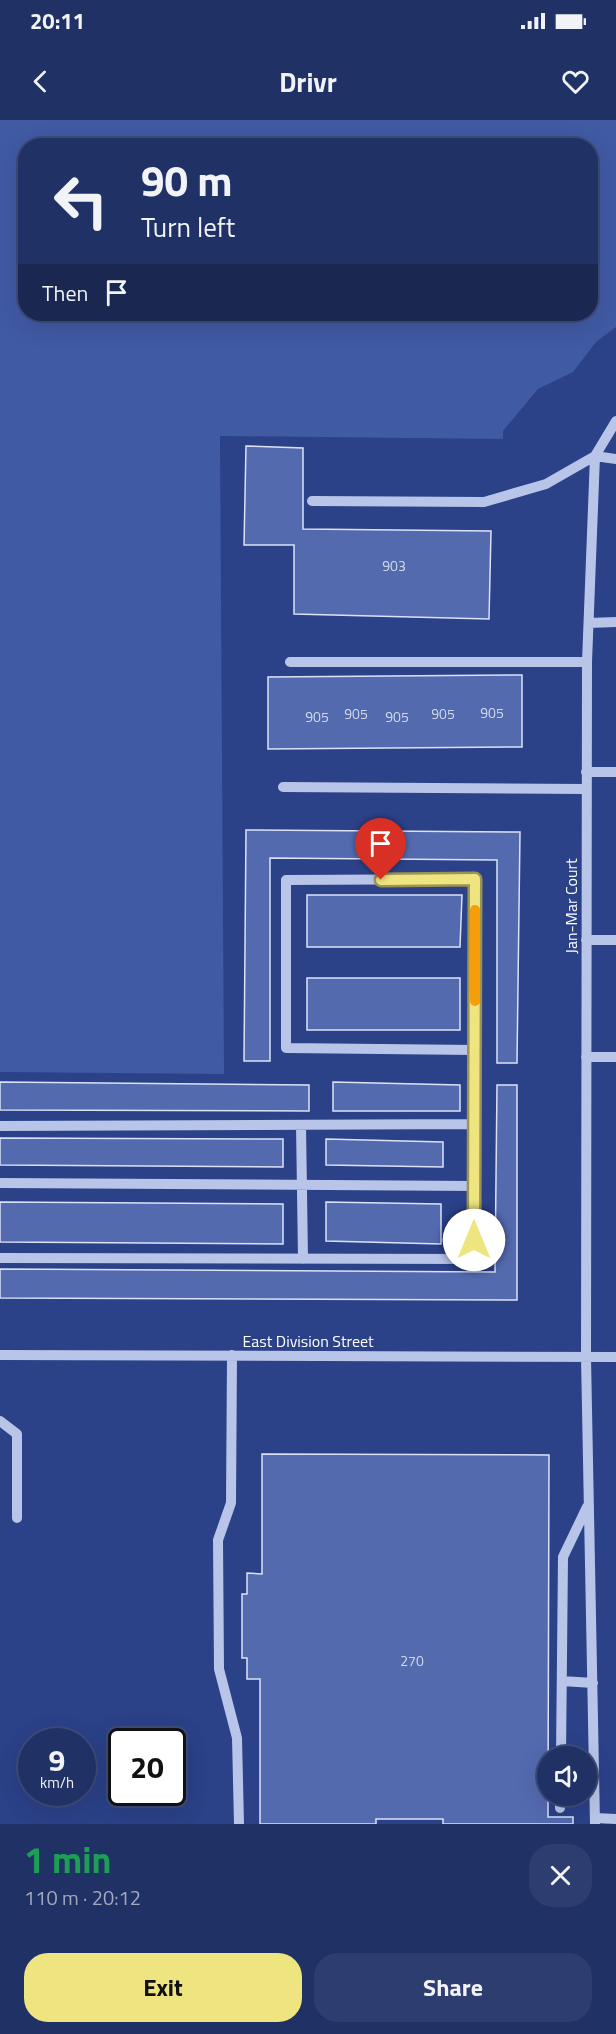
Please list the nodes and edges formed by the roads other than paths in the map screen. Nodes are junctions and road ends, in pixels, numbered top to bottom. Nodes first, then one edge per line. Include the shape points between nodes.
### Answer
1 (616, 421) edge
2 (595, 456) junction
3 (616, 459) edge
4 (312, 501) dead end
5 (616, 622) edge
6 (589, 623) junction
7 (290, 662) dead end
8 (587, 662) junction
9 (586, 772) junction
10 (616, 772) edge
11 (283, 787) dead end
12 (586, 789) junction
13 (586, 940) junction
14 (616, 940) edge
15 (475, 1050) junction
16 (586, 1057) junction
17 (616, 1057) edge
18 (474, 1124) junction
19 (301, 1125) junction
20 (0, 1126) edge
21 (0, 1184) edge
22 (302, 1185) junction
23 (474, 1186) junction
24 (0, 1258) edge
25 (303, 1259) junction
26 (0, 1355) edge
27 (232, 1355) junction
28 (586, 1357) junction
29 (616, 1357) edge
30 (0, 1421) edge
31 (589, 1504) junction
32 (17, 1518) dead end
33 (562, 1681) junction
34 (593, 1683) junction
35 (561, 1746) edge
36 (616, 1819) edge
37 (595, 1821) edge
38 (239, 1824) edge

1 - 2 street
2 - 3 street
2 - 4 street via 546,484 484,502
2 - 6 street, Jan-Mar Court
5 - 6 street
6 - 8 street, Jan-Mar Court
7 - 8 street
8 - 9 street, Jan-Mar Court
9 - 10 street
9 - 12 street, Jan-Mar Court
11 - 12 street
12 - 13 street, Jan-Mar Court
13 - 14 street
13 - 16 street, Jan-Mar Court
15 - 15 street via 286,1048 286,880 475,879
15 - 18 street
16 - 17 street
16 - 28 street, Jan-Mar Court
18 - 19 street
18 - 23 street
19 - 20 street
19 - 22 street
21 - 22 street
22 - 23 street
22 - 25 street
23 - 25 street via 473,1258
24 - 25 street
26 - 27 street, East Division Street
27 - 28 street, East Division Street
27 - 38 street via 231,1503 218,1540 219,1669 237,1738
28 - 29 street, East Division Street
28 - 31 street, Jan-Mar Court
30 - 32 street via 16,1434
31 - 33 street via 563,1557
31 - 34 street, Jan-Mar Court
33 - 34 street
33 - 35 street
34 - 37 street, Jan-Mar Court
36 - 37 street

